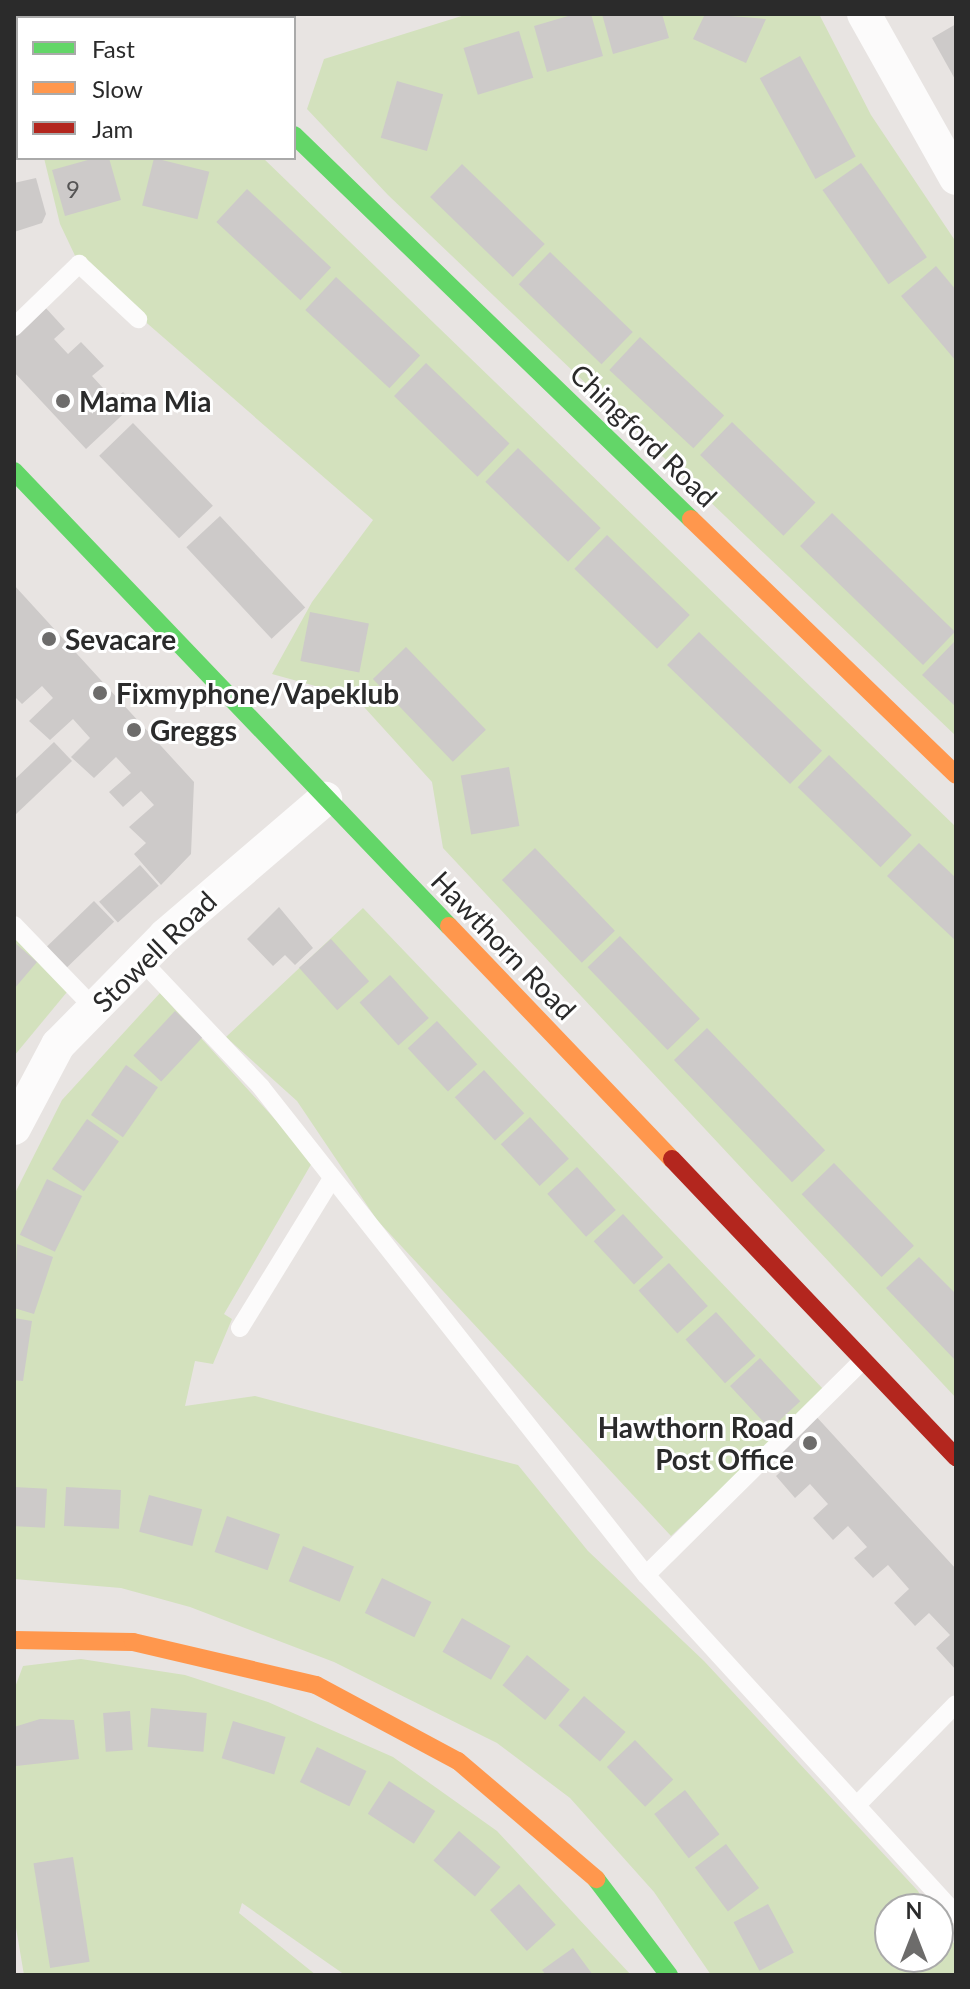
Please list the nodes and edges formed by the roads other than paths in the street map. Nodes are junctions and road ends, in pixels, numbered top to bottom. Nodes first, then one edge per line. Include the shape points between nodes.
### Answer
1 (864, 14) edge
2 (296, 137) edge
3 (956, 178) edge
4 (138, 319) dead end
5 (14, 327) edge
6 (14, 471) edge
7 (33, 490) junction
8 (14, 507) edge
9 (956, 775) edge
10 (325, 799) junction
11 (14, 925) edge
12 (141, 960) junction
13 (94, 1008) junction
14 (14, 1128) edge
15 (331, 1180) junction
16 (240, 1328) dead end
17 (863, 1360) junction
18 (956, 1457) edge
19 (646, 1575) junction
20 (14, 1640) edge
21 (956, 1704) edge
22 (857, 1805) junction
23 (956, 1915) edge
24 (669, 1975) edge

1 - 3 street
2 - 9 street, Chingford Road
4 - 5 lane via 79,264
6 - 7 street, Hawthorn Road
7 - 8 lane
7 - 10 street, Hawthorn Road
10 - 12 street, Stowell Road
10 - 17 street, Hawthorn Road
11 - 13 lane
12 - 13 street, Stowell Road
12 - 15 lane via 261,1087
13 - 14 street, Stowell Road via 58,1045
15 - 16 lane
15 - 19 lane via 588,1493
17 - 18 street, Hawthorn Road
17 - 19 lane
19 - 22 lane
20 - 24 street via 133,1642 316,1685 458,1761 583,1862
21 - 22 lane
22 - 23 lane

